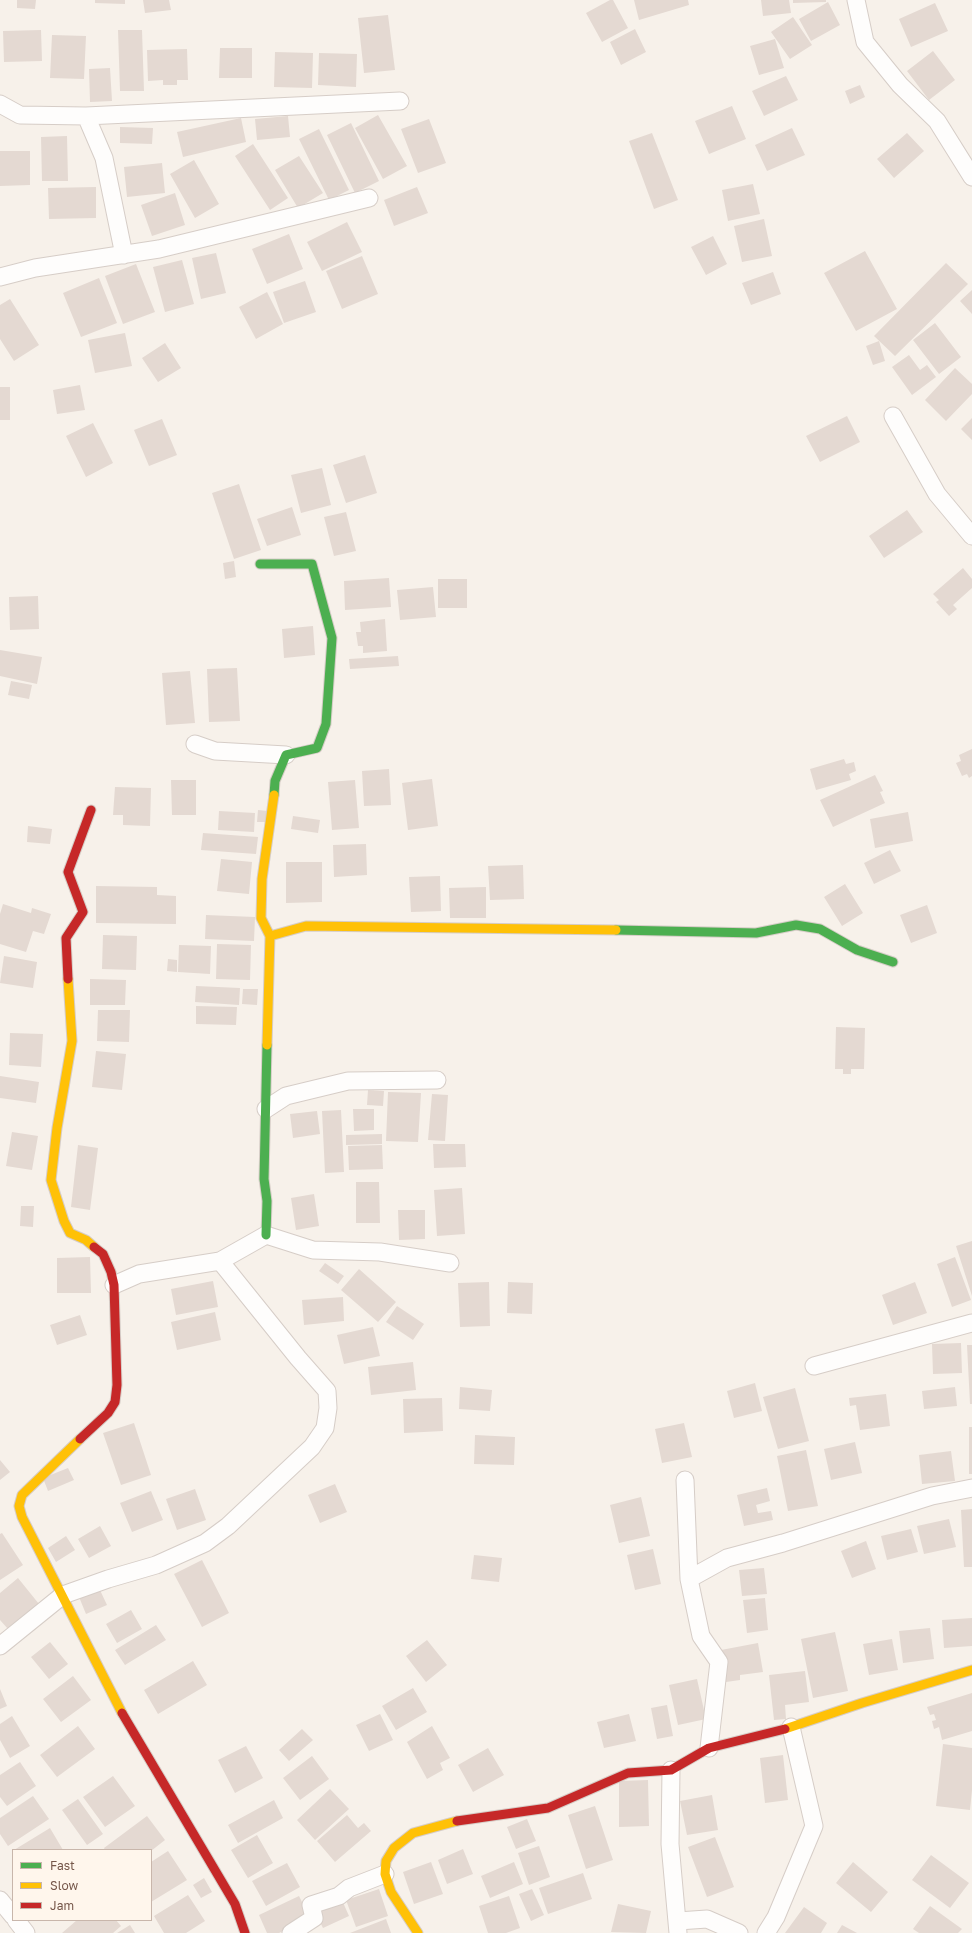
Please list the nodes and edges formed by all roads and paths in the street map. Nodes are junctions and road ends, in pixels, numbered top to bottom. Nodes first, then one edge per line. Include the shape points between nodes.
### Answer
1 (856, 0) edge
2 (400, 101) dead end
3 (0, 104) edge
4 (86, 116) junction
5 (972, 177) edge
6 (369, 198) dead end
7 (124, 255) junction
8 (0, 277) edge
9 (893, 416) dead end
10 (972, 536) edge
11 (260, 564) dead end
12 (195, 744) dead end
13 (286, 755) junction
14 (91, 810) dead end
15 (270, 936) junction
16 (893, 962) dead end
17 (437, 1080) dead end
18 (266, 1084) junction
19 (286, 1096) junction
20 (266, 1109) junction
21 (266, 1235) junction
22 (220, 1261) junction
23 (450, 1262) dead end
24 (114, 1285) junction
25 (972, 1323) edge
26 (814, 1366) dead end
27 (685, 1480) dead end
28 (972, 1488) edge
29 (689, 1579) junction
30 (63, 1595) junction
31 (0, 1646) edge
32 (972, 1670) edge
33 (791, 1727) junction
34 (709, 1748) junction
35 (671, 1770) junction
36 (385, 1874) junction
37 (0, 1900) edge
38 (12, 1915) edge
39 (17, 1921) edge
40 (678, 1927) edge
41 (26, 1933) edge
42 (245, 1933) edge
43 (291, 1933) edge
44 (418, 1933) edge
45 (739, 1933) edge
46 (766, 1933) edge

1 - 5 street via 865,42 900,85 937,121
2 - 4 street
3 - 4 street via 20,114
4 - 7 street via 104,158
6 - 7 street via 159,249
7 - 8 street via 35,268
9 - 10 street via 937,494
11 - 13 street via 312,564 332,638 326,724 317,748
12 - 13 street via 215,751
13 - 15 street via 275,781 262,879 261,918
14 - 24 street via 68,872 83,912 66,938 72,1041 51,1180 70,1234 86,1240 103,1254
15 - 16 street via 306,926 756,933 796,925 820,929 857,950
15 - 18 street
17 - 19 street via 348,1081
18 - 19 street
18 - 20 street
19 - 20 street
20 - 21 street
21 - 22 street
21 - 23 street via 313,1250 380,1252
22 - 24 street via 139,1274
22 - 30 street via 327,1391 325,1428 312,1447 228,1526 206,1543 156,1565
24 - 30 street via 117,1385 115,1402 108,1413 22,1495 19,1506 22,1517
25 - 26 street
27 - 29 street
28 - 29 street via 932,1496 727,1558
29 - 34 street via 701,1636 719,1662
30 - 31 street
30 - 42 street via 129,1728 235,1904
32 - 33 street
33 - 34 street
33 - 46 street via 814,1826 776,1917
34 - 35 street
35 - 36 street via 628,1773 548,1808 449,1822 413,1833 394,1848 386,1861
35 - 40 street via 670,1844
36 - 43 street via 349,1888 339,1896 311,1905 314,1918
36 - 44 street via 391,1892
37 - 38 street
39 - 41 street
40 - 45 street via 707,1919

